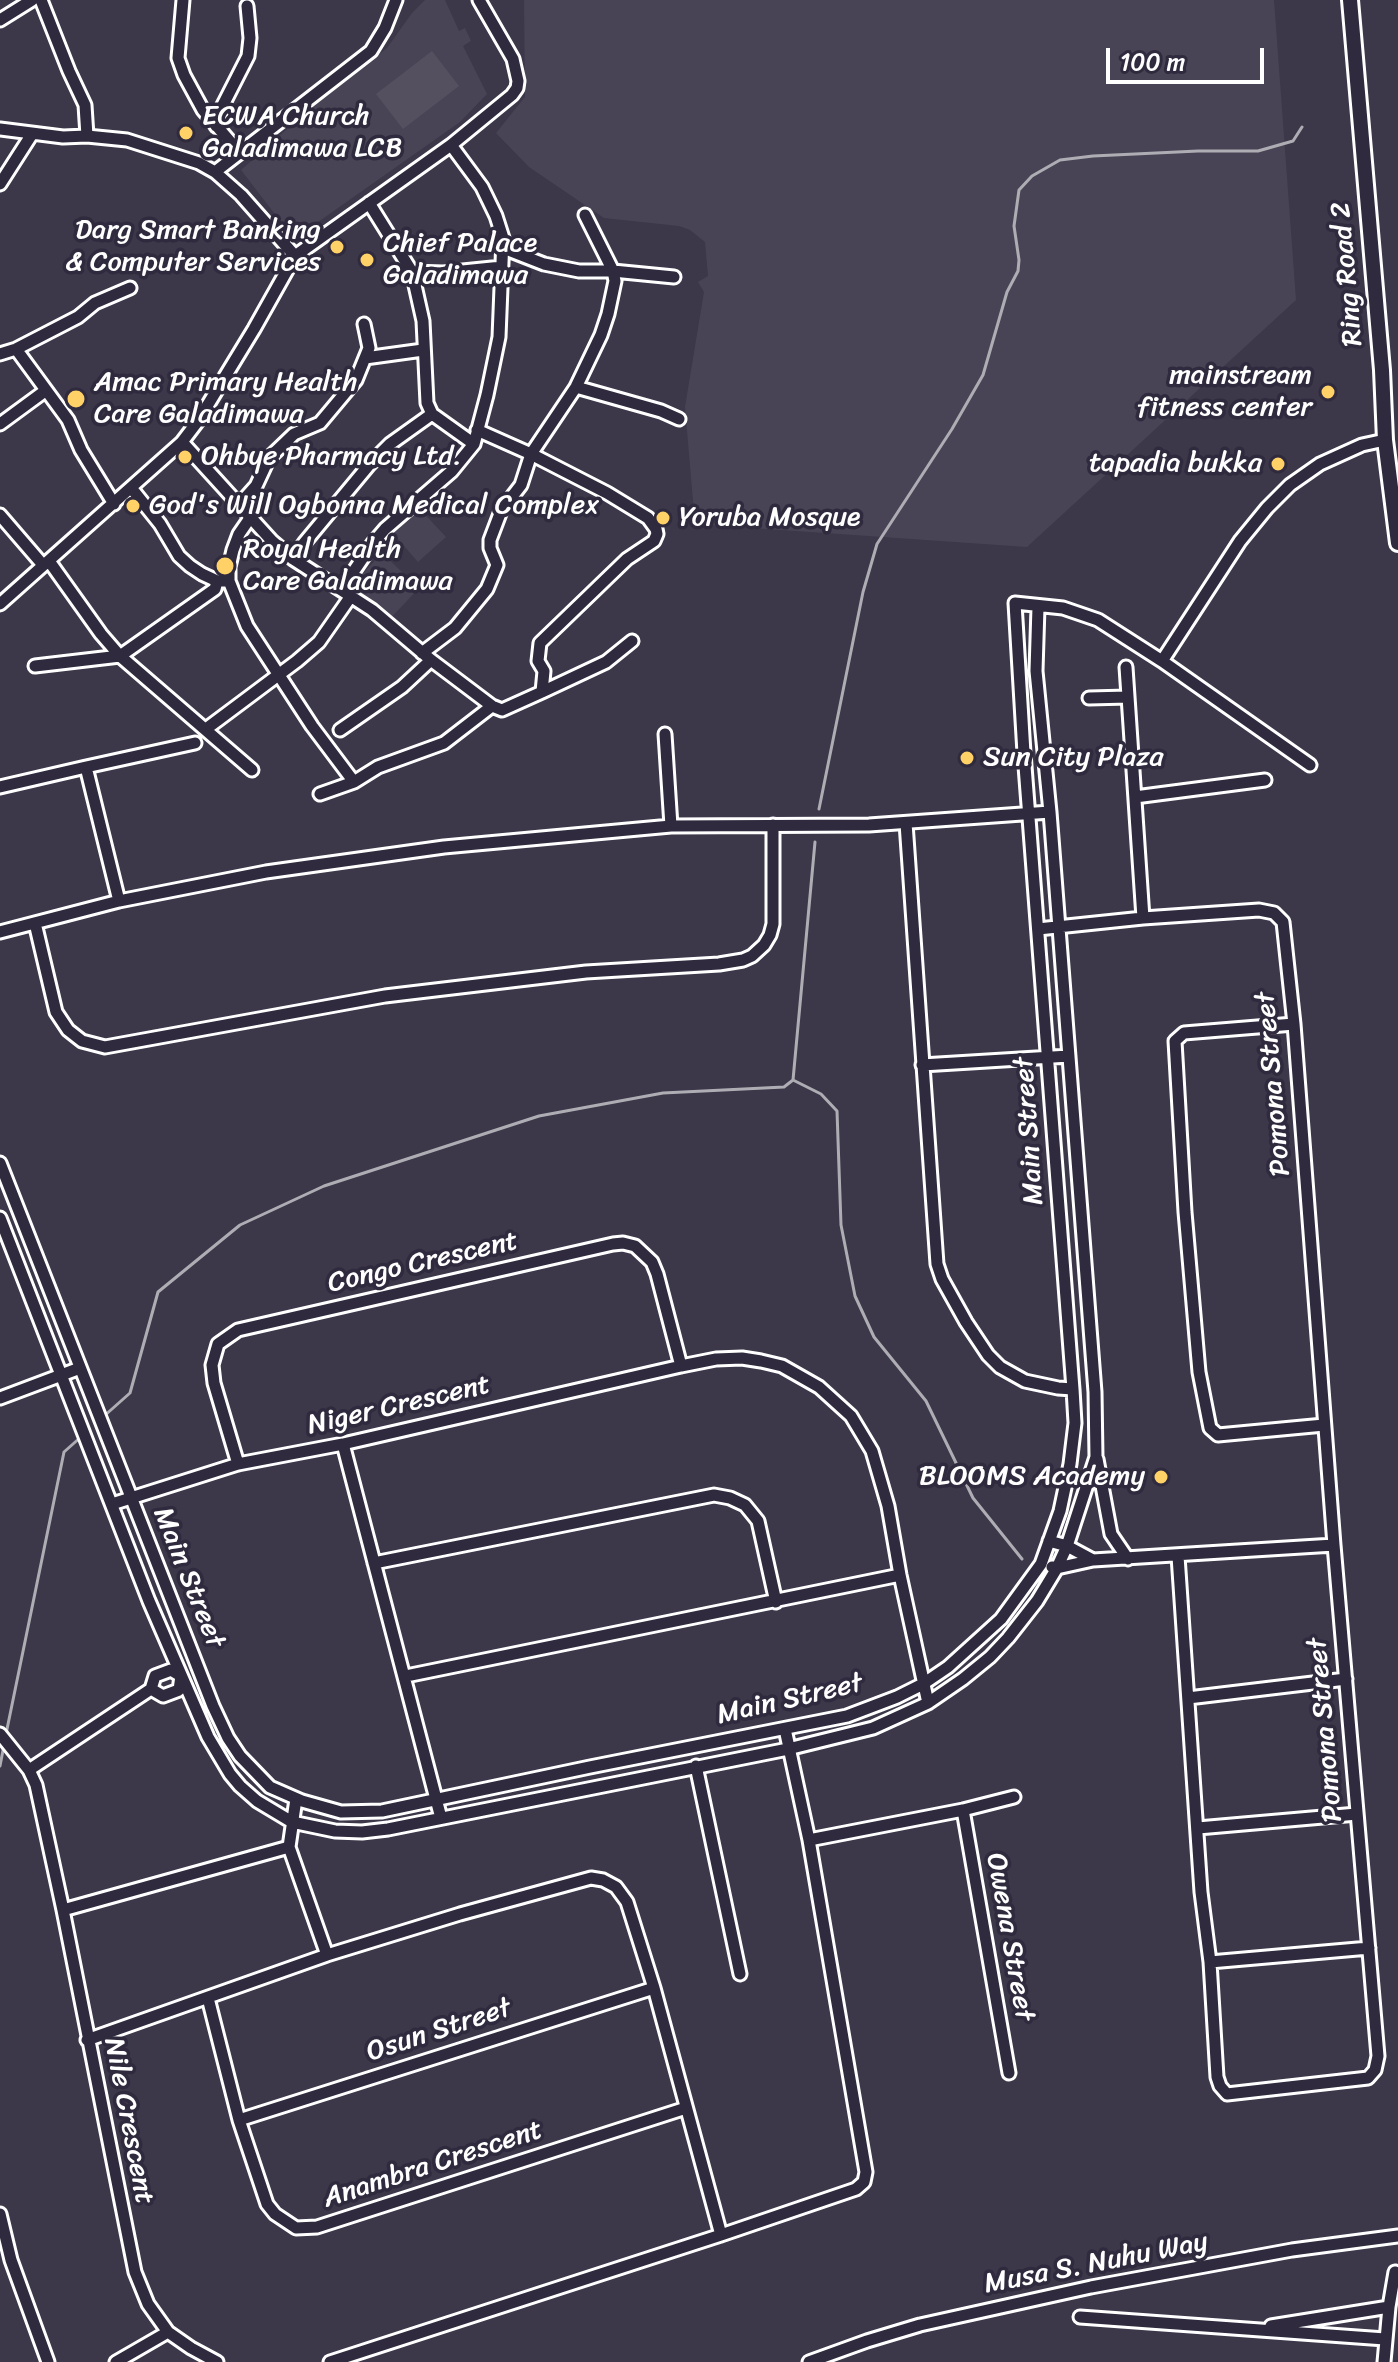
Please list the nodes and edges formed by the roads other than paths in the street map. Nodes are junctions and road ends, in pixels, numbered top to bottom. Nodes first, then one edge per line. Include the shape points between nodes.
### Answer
1 (32, 0) edge
2 (41, 0) edge
3 (183, 0) edge
4 (396, 0) edge
5 (479, 0) edge
6 (1350, 0) edge
7 (247, 6) dead end
8 (0, 20) edge
9 (216, 126) junction
10 (0, 129) edge
11 (32, 134) junction
12 (87, 136) junction
13 (451, 145) junction
14 (239, 152) junction
15 (215, 172) junction
16 (0, 184) edge
17 (369, 203) junction
18 (585, 215) dead end
19 (503, 248) junction
20 (295, 256) junction
21 (502, 267) junction
22 (613, 271) junction
23 (412, 272) junction
24 (674, 277) dead end
25 (130, 288) dead end
26 (364, 324) dead end
27 (16, 349) junction
28 (423, 350) junction
29 (0, 354) edge
30 (365, 358) junction
31 (576, 387) junction
32 (45, 391) junction
33 (432, 414) junction
34 (679, 419) dead end
35 (0, 424) edge
36 (477, 430) junction
37 (1385, 440) junction
38 (182, 442) junction
39 (474, 444) junction
40 (531, 454) junction
41 (132, 489) junction
42 (114, 504) junction
43 (239, 505) junction
44 (0, 515) edge
45 (250, 518) junction
46 (1398, 543) edge
47 (293, 559) junction
48 (46, 563) junction
49 (220, 584) junction
50 (346, 593) junction
51 (0, 604) edge
52 (1038, 607) junction
53 (632, 641) dead end
54 (120, 656) junction
55 (426, 656) junction
56 (1162, 661) junction
57 (35, 666) dead end
58 (1126, 667) dead end
59 (1036, 671) junction
60 (1019, 672) junction
61 (280, 674) junction
62 (542, 692) junction
63 (1128, 697) junction
64 (1089, 698) dead end
65 (492, 706) junction
66 (206, 729) junction
67 (665, 734) dead end
68 (332, 736) junction
69 (195, 743) dead end
70 (1045, 751) junction
71 (1024, 753) junction
72 (1310, 765) dead end
73 (86, 767) junction
74 (252, 770) dead end
75 (1265, 780) dead end
76 (354, 782) junction
77 (0, 787) edge
78 (320, 794) dead end
79 (1135, 797) junction
80 (1050, 812) junction
81 (1029, 813) junction
82 (906, 823) junction
83 (773, 825) junction
84 (671, 826) junction
85 (119, 901) junction
86 (1143, 918) junction
87 (35, 923) junction
88 (1059, 927) junction
89 (1038, 929) junction
90 (0, 932) edge
91 (1294, 1024) junction
92 (1069, 1056) junction
93 (1049, 1057) junction
94 (922, 1065) junction
95 (0, 1163) edge
96 (0, 1218) edge
97 (681, 1366) junction
98 (80, 1368) junction
99 (62, 1375) junction
100 (1073, 1389) junction
101 (0, 1398) edge
102 (1324, 1425) junction
103 (343, 1444) junction
104 (1096, 1457) junction
105 (238, 1464) junction
106 (130, 1499) junction
107 (112, 1504) junction
108 (1049, 1541) junction
109 (1334, 1545) junction
110 (1067, 1546) junction
111 (1178, 1556) junction
112 (1128, 1559) junction
113 (1093, 1560) junction
114 (374, 1563) junction
115 (1041, 1564) junction
116 (1057, 1568) junction
117 (900, 1575) junction
118 (776, 1602) junction
119 (198, 1670) junction
120 (181, 1676) junction
121 (406, 1676) junction
122 (1346, 1679) junction
123 (923, 1684) junction
124 (151, 1689) junction
125 (1188, 1698) junction
126 (928, 1703) junction
127 (785, 1729) junction
128 (0, 1734) edge
129 (788, 1749) junction
130 (696, 1766) junction
131 (29, 1770) junction
132 (1014, 1797) dead end
133 (296, 1799) junction
134 (438, 1800) junction
135 (963, 1810) junction
136 (1357, 1814) junction
137 (441, 1818) junction
138 (292, 1822) junction
139 (1198, 1828) junction
140 (809, 1840) junction
141 (289, 1847) junction
142 (63, 1910) junction
143 (1369, 1948) junction
144 (327, 1955) junction
145 (1210, 1962) junction
146 (740, 1974) dead end
147 (654, 1988) junction
148 (208, 1998) junction
149 (87, 2040) junction
150 (1009, 2073) dead end
151 (686, 2108) junction
152 (239, 2120) junction
153 (0, 2214) edge
154 (721, 2235) junction
155 (1398, 2236) edge
156 (1395, 2272) dead end
157 (1389, 2307) junction
158 (1080, 2317) dead end
159 (1251, 2330) junction
160 (168, 2332) junction
161 (1385, 2339) junction
162 (48, 2362) edge
163 (116, 2362) edge
164 (217, 2362) edge
165 (330, 2362) edge
166 (809, 2362) edge
167 (1384, 2362) edge

1 - 8 street
2 - 12 street via 85,105
3 - 9 street via 178,58
4 - 14 street via 371,51
5 - 13 street via 513,59 517,88
6 - 37 main road, Ring Road 2
7 - 9 street via 248,56
9 - 14 street
10 - 11 street
11 - 12 street
11 - 16 street
12 - 15 street via 138,143
13 - 17 street
13 - 19 street via 482,187
14 - 15 street
15 - 20 street
17 - 20 street
17 - 23 street
18 - 22 street
19 - 21 street
19 - 22 street via 563,268
20 - 38 street
21 - 23 street
21 - 36 street via 499,337
22 - 24 street
22 - 31 street via 608,314
23 - 28 street via 423,321
25 - 27 street
26 - 30 street via 369,343
27 - 29 street
27 - 32 street
28 - 30 street
28 - 33 street
30 - 43 street via 356,380 330,412 316,426 285,441
31 - 34 street
31 - 40 street
32 - 35 street
32 - 42 street via 68,420
33 - 39 street
33 - 47 street via 369,465
36 - 39 street
36 - 40 street
37 - 46 main road, Ring Road 2
37 - 56 street via 1320,464 1290,485 1240,541
38 - 41 street
38 - 43 street
39 - 50 street via 452,471 385,529
40 - 55 street via 521,485 501,511 490,540 497,565 487,589
40 - 62 street via 648,518 657,534 540,643
41 - 42 street
41 - 49 street via 179,556
42 - 48 street
43 - 45 street
44 - 48 street
45 - 47 street
45 - 49 street
47 - 50 street
48 - 51 street
48 - 54 street
49 - 54 street
49 - 61 street
50 - 55 street
50 - 61 street via 319,642
52 - 56 street via 1098,620
52 - 59 street, Main Street
52 - 60 street, Main Street via 1015,603
53 - 62 street via 606,662
54 - 57 street
54 - 66 street
55 - 65 street
55 - 68 street via 402,687
56 - 72 street
58 - 63 street
59 - 60 street
59 - 70 street, Main Street
60 - 71 street, Main Street
61 - 66 street
61 - 68 street via 312,726
62 - 65 street via 502,710
63 - 64 street
63 - 79 street
65 - 76 street via 444,743 378,767
66 - 74 street
67 - 84 street
68 - 76 street
69 - 73 street
70 - 71 street
70 - 80 street, Main Street
71 - 81 street, Main Street
73 - 77 street
73 - 85 street
75 - 79 street
76 - 78 street
79 - 86 street
80 - 81 street
80 - 88 street, Main Street
81 - 82 street
81 - 89 street, Main Street
82 - 83 street
82 - 94 street
83 - 84 street
83 - 87 street via 773,924 764,945 743,960 385,996 105,1047 82,1041 56,1012
84 - 85 street via 444,847 266,872
85 - 87 street
86 - 88 street, Pomona Street
86 - 91 street, Pomona Street via 1259,910 1278,916 1283,922
87 - 90 street
88 - 89 street, Pomona Street
88 - 92 street, Main Street
89 - 93 street, Main Street
91 - 102 street, Pomona Street
91 - 102 street via 1184,1033 1175,1041 1185,1212 1199,1372 1210,1428 1218,1435
92 - 93 street
92 - 104 street, Main Street
93 - 94 street
93 - 100 street, Main Street
94 - 100 street via 942,1279 977,1341 1000,1367 1025,1381
95 - 98 street, Main Street
96 - 99 street, Main Street
97 - 103 street, Niger Crescent
97 - 105 street, Congo Crescent via 652,1262 635,1246 613,1244 238,1330 218,1344 212,1365
97 - 117 street, Niger Crescent via 716,1359 761,1361 802,1376 837,1402 861,1431 880,1474
98 - 99 street
98 - 106 street, Main Street
99 - 101 street
99 - 107 street, Main Street
100 - 108 street, Main Street via 1070,1464
102 - 109 street, Pomona Street
103 - 105 street, Niger Crescent
103 - 114 street
104 - 110 street, Main Street
104 - 112 street via 1111,1534
105 - 106 street, Niger Crescent
106 - 107 street, Niger Crescent
106 - 119 street, Main Street
107 - 120 street, Main Street
108 - 110 street
108 - 115 street, Main Street
109 - 111 street
109 - 122 street, Pomona Street
110 - 113 street
110 - 116 street, Main Street
111 - 112 street
111 - 125 street, Pomona Street
112 - 113 street
113 - 116 street
114 - 118 street via 714,1495 745,1505 758,1521
114 - 121 street
115 - 116 street
115 - 123 street, Main Street via 989,1631
116 - 126 street, Main Street via 1008,1638 976,1670
117 - 118 street
117 - 123 street, Niger Crescent
118 - 121 street
119 - 120 street
119 - 133 street, Main Street via 240,1756 270,1787
120 - 124 street via 171,1670 155,1676
120 - 124 street via 179,1690 163,1696
120 - 138 street, Main Street via 230,1774 257,1801
121 - 134 street
122 - 125 street
122 - 136 street, Pomona Street
123 - 126 street, Niger Crescent
123 - 127 street, Main Street via 847,1716
124 - 131 street
125 - 139 street, Pomona Street
126 - 129 street, Main Street via 873,1728
127 - 129 street
127 - 134 street, Main Street
128 - 131 street
129 - 130 street, Main Street
129 - 140 street
130 - 137 street, Main Street
130 - 146 street
131 - 142 street, Nile Crescent
132 - 135 street
133 - 134 street, Main Street via 362,1813
133 - 138 street
134 - 137 street
135 - 140 street
135 - 150 street, Owena Street
136 - 139 street
136 - 143 street, Pomona Street
137 - 138 street, Main Street via 362,1832
138 - 141 street
139 - 145 street, Pomona Street
140 - 154 street via 864,2182
141 - 142 street
141 - 144 street
142 - 149 street, Nile Crescent
143 - 145 street
143 - 145 street, Pomona Street via 1378,2056 1372,2074 1227,2094 1217,2077
144 - 147 street via 591,1878 616,1887 627,1902
144 - 148 street
147 - 151 street
147 - 152 street, Osun Street
148 - 149 street
148 - 152 street, Anambra Crescent
149 - 160 street, Nile Crescent via 135,2272 148,2304
151 - 152 street, Anambra Crescent via 317,2227 296,2228 267,2204
151 - 154 street
153 - 162 street
154 - 165 street
155 - 166 street, Musa S. Nuhu Way via 1091,2287 920,2325
156 - 157 street
157 - 159 street
157 - 161 street
158 - 159 street
159 - 161 street
160 - 163 street
160 - 164 street
161 - 167 street

